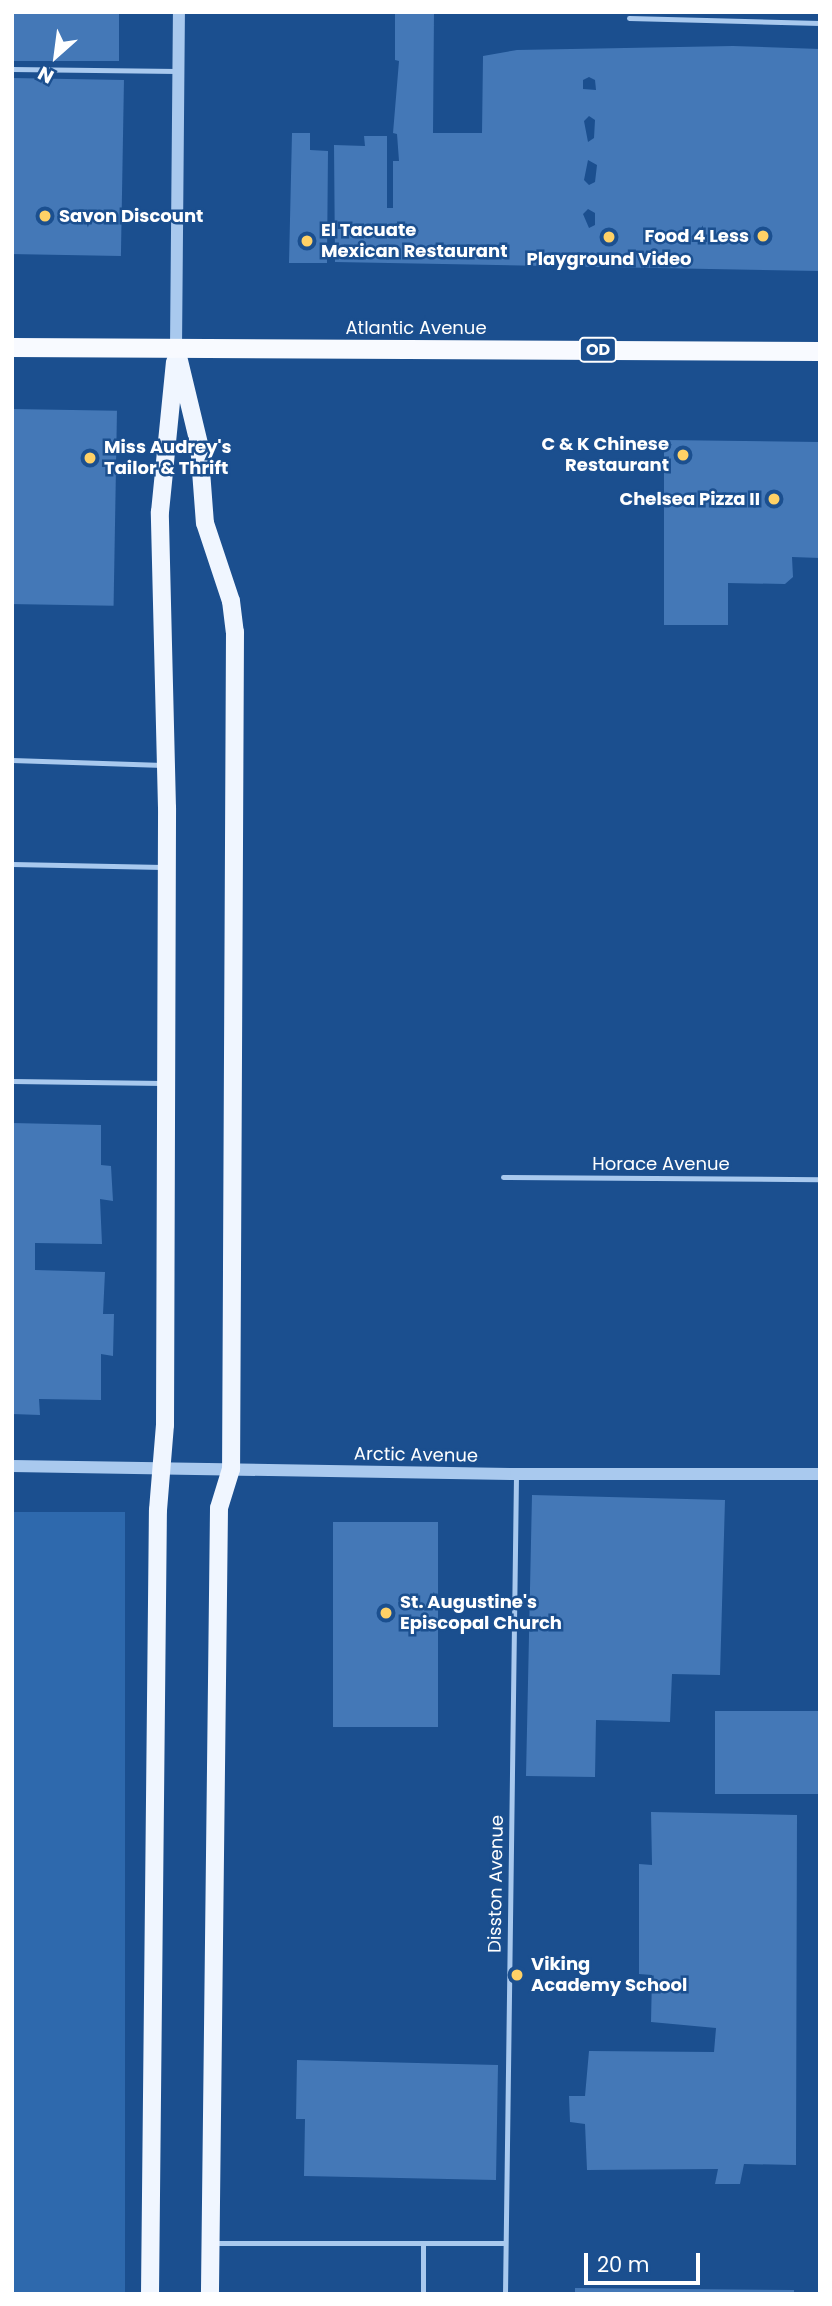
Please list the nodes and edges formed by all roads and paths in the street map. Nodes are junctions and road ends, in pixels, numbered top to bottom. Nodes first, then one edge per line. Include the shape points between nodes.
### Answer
1 (179, 12) edge
2 (629, 18) dead end
3 (820, 23) edge
4 (12, 69) edge
5 (179, 71) junction
6 (12, 347) edge
7 (176, 348) junction
8 (820, 351) edge
9 (12, 760) edge
10 (166, 765) junction
11 (12, 864) edge
12 (167, 867) junction
13 (12, 1081) edge
14 (166, 1083) junction
15 (503, 1177) dead end
16 (820, 1179) edge
17 (12, 1466) edge
18 (164, 1468) junction
19 (231, 1469) junction
20 (516, 1474) junction
21 (820, 1474) edge
22 (423, 2243) junction
23 (506, 2243) junction
24 (211, 2244) junction
25 (150, 2294) edge
26 (210, 2294) edge
27 (423, 2294) edge
28 (505, 2294) edge

1 - 5 street
2 - 3 lane
4 - 5 lane
5 - 7 street
6 - 7 highway, Atlantic Avenue / OD
7 - 8 highway, Atlantic Avenue / OD
7 - 10 main road via 160,512
7 - 19 main road via 199,444 205,523 231,601 234,632
9 - 10 lane
10 - 12 main road
11 - 12 lane
12 - 14 main road
13 - 14 lane
14 - 18 main road
15 - 16 lane, Horace Avenue
17 - 18 street, Arctic Avenue
18 - 19 street, Arctic Avenue
18 - 25 main road via 158,1510
19 - 20 street, Arctic Avenue
19 - 24 main road via 219,1508
20 - 21 street, Arctic Avenue
20 - 23 lane, Disston Avenue
22 - 23 lane
22 - 24 lane
22 - 27 lane
23 - 28 lane, Disston Avenue
24 - 26 main road

